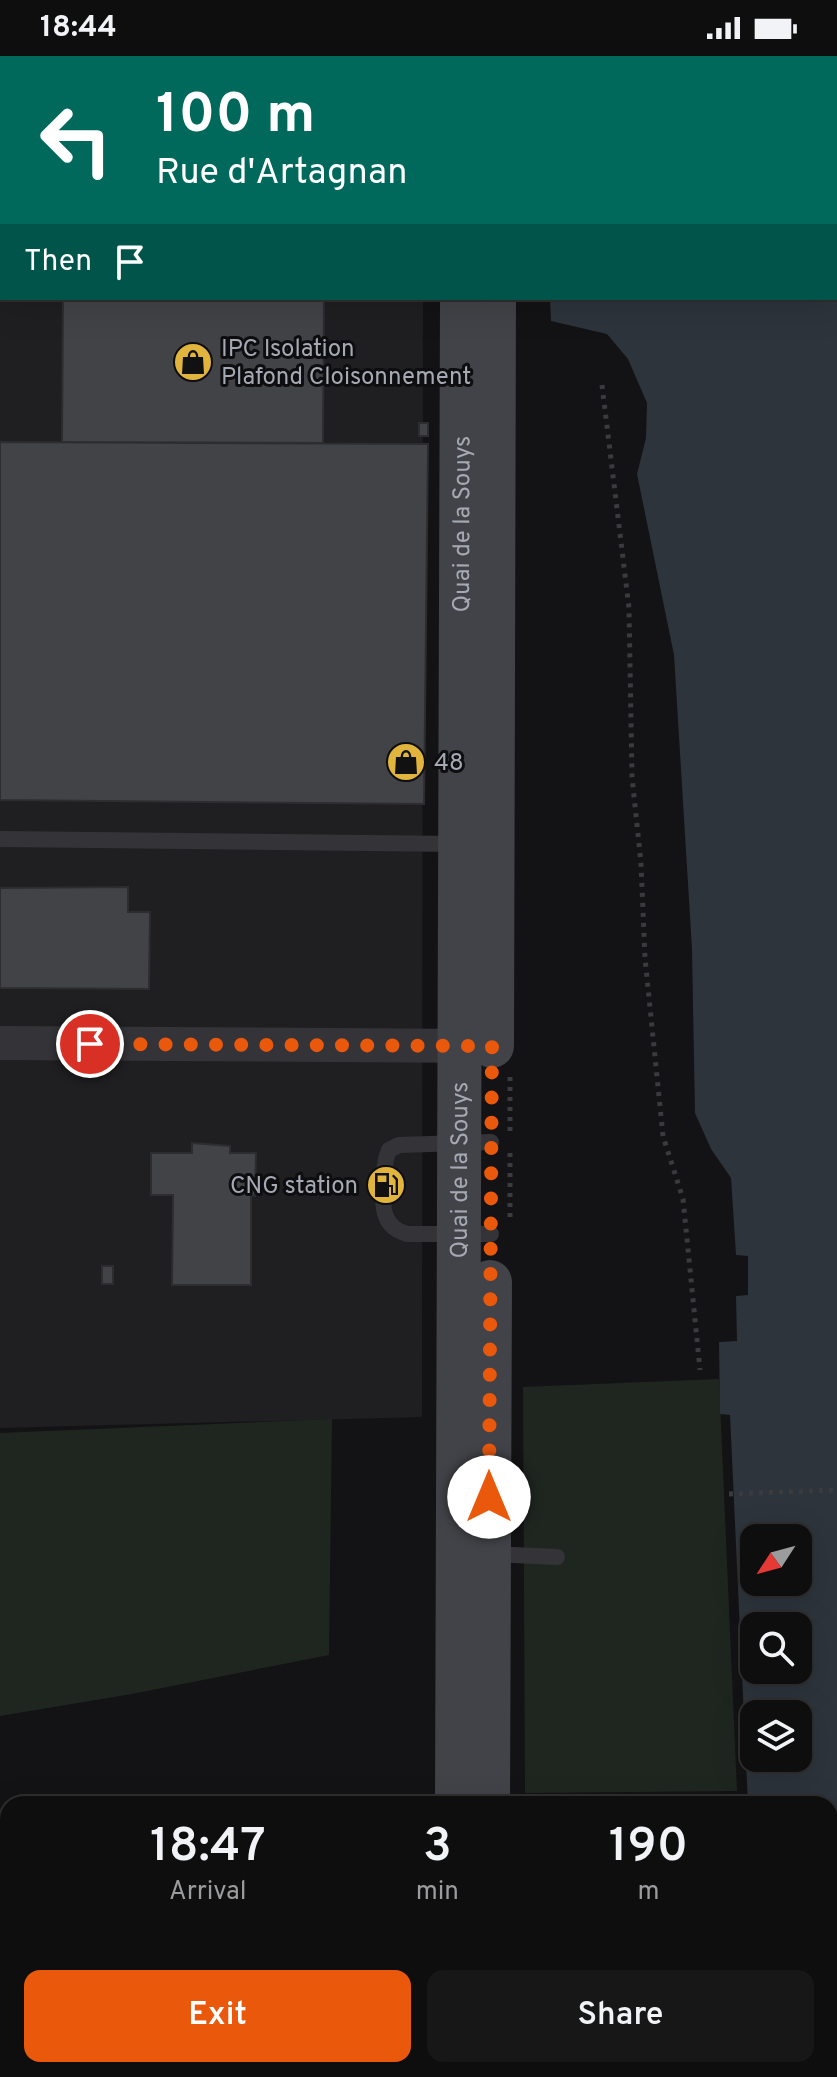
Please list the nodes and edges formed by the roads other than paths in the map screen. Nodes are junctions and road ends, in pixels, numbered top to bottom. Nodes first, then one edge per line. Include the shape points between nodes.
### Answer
1 (462, 300) edge
2 (494, 300) edge
3 (0, 839) edge
4 (477, 844) junction
5 (0, 1043) edge
6 (477, 1046) junction
7 (476, 1143) junction
8 (475, 1234) junction
9 (474, 1554) junction
10 (557, 1557) dead end
11 (458, 1796) edge
12 (488, 1796) edge

1 - 4 main road, Quai de la Souys
2 - 4 main road, Quai de la Souys
3 - 4 lane
4 - 6 main road, Quai de la Souys
5 - 6 street
6 - 7 main road, Quai de la Souys
7 - 8 main road, Quai de la Souys
7 - 8 lane via 399,1145 384,1161 385,1214 395,1230
8 - 9 main road, Quai de la Souys
9 - 10 lane
9 - 11 main road, Quai de la Souys
9 - 12 main road, Quai de la Souys

